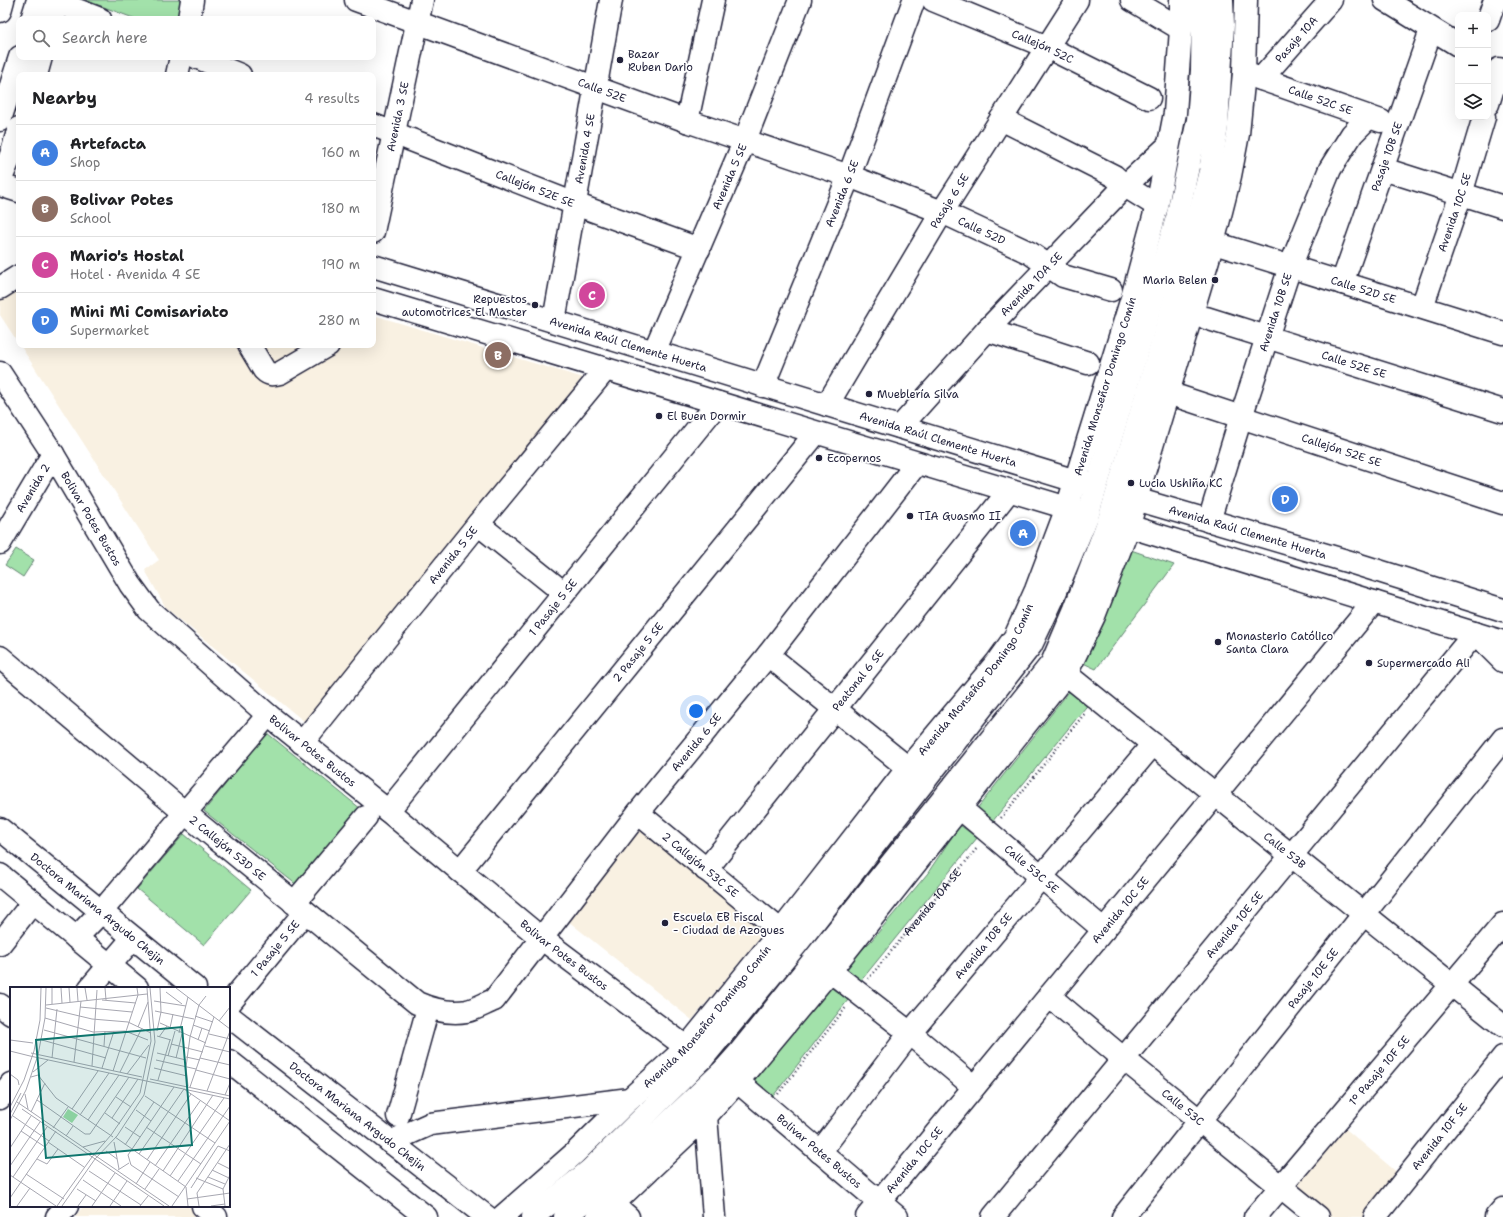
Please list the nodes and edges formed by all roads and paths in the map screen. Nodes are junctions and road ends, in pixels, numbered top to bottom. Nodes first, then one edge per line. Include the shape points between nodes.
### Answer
1 (3, 0) edge
2 (192, 0) edge
3 (356, 0) edge
4 (422, 0) edge
5 (611, 0) edge
6 (713, 0) edge
7 (800, 0) edge
8 (914, 0) edge
9 (933, 0) edge
10 (1077, 0) edge
11 (1132, 0) edge
12 (1181, 0) edge
13 (1203, 0) edge
14 (1222, 0) edge
15 (1246, 0) edge
16 (1256, 0) edge
17 (1331, 0) edge
18 (1386, 0) edge
19 (1495, 0) edge
20 (52, 5) edge
21 (0, 11) edge
22 (1491, 12) edge
23 (36, 16) edge
24 (90, 16) edge
25 (189, 16) edge
26 (1246, 21) junction
27 (417, 22) junction
28 (1181, 29) junction
29 (1431, 30) junction
30 (1455, 44) edge
31 (1047, 47) junction
32 (19, 60) edge
33 (41, 60) edge
34 (180, 60) edge
35 (203, 60) edge
36 (1497, 68) edge
37 (37, 72) edge
38 (178, 72) edge
39 (233, 72) edge
40 (1253, 76) junction
41 (596, 87) junction
42 (1491, 92) edge
43 (1149, 98) dead end
44 (1369, 117) junction
45 (1001, 119) junction
46 (0, 120) edge
47 (1483, 120) edge
48 (687, 121) junction
49 (376, 126) edge
50 (1398, 127) junction
51 (16, 130) edge
52 (0, 131) edge
53 (394, 133) junction
54 (16, 137) edge
55 (745, 140) junction
56 (1168, 146) junction
57 (10, 154) edge
58 (1383, 169) junction
59 (1220, 174) junction
60 (849, 176) junction
61 (0, 181) edge
62 (0, 185) edge
63 (16, 185) edge
64 (1125, 186) junction
65 (16, 190) edge
66 (1461, 194) junction
67 (575, 204) junction
68 (1157, 206) junction
69 (1503, 207) edge
70 (942, 212) junction
71 (376, 218) edge
72 (1224, 246) dead end
73 (699, 249) junction
74 (1156, 251) junction
75 (1049, 265) junction
76 (376, 267) edge
77 (1290, 267) junction
78 (16, 278) edge
79 (1342, 283) junction
80 (0, 288) edge
81 (1111, 290) dead end
82 (376, 291) edge
83 (376, 300) edge
84 (1422, 307) junction
85 (1206, 318) dead end
86 (554, 321) junction
87 (987, 330) junction
88 (1503, 333) edge
89 (1268, 337) junction
90 (252, 348) edge
91 (323, 348) edge
92 (654, 352) junction
93 (1088, 363) dead end
94 (605, 370) junction
95 (0, 373) edge
96 (763, 386) junction
97 (1180, 397) dead end
98 (718, 403) junction
99 (827, 405) junction
100 (1503, 411) edge
101 (1241, 417) junction
102 (900, 427) junction
103 (816, 433) junction
104 (53, 454) junction
105 (917, 463) junction
106 (1009, 490) junction
107 (1071, 496) junction
108 (1091, 502) junction
109 (1503, 503) edge
110 (1122, 512) junction
111 (1209, 521) junction
112 (478, 524) junction
113 (0, 543) edge
114 (564, 593) junction
115 (1374, 602) junction
116 (1503, 610) edge
117 (1475, 633) junction
118 (1503, 637) edge
119 (1503, 642) edge
120 (768, 655) junction
121 (0, 657) edge
122 (1503, 661) edge
123 (1066, 674) junction
124 (1096, 699) junction
125 (836, 709) junction
126 (268, 715) junction
127 (1503, 739) edge
128 (302, 742) junction
129 (1153, 744) junction
130 (985, 761) junction
131 (908, 768) junction
132 (1215, 794) junction
133 (960, 808) junction
134 (388, 811) junction
135 (638, 812) junction
136 (185, 813) junction
137 (366, 817) dead end
138 (0, 829) edge
139 (989, 833) junction
140 (1292, 856) junction
141 (706, 870) junction
142 (460, 871) junction
143 (0, 875) edge
144 (1041, 877) junction
145 (33, 902) junction
146 (300, 907) junction
147 (102, 912) junction
148 (1364, 914) junction
149 (1503, 924) edge
150 (1104, 930) junction
151 (781, 931) junction
152 (76, 938) junction
153 (134, 938) junction
154 (541, 938) junction
155 (0, 944) edge
156 (108, 965) junction
157 (830, 971) junction
158 (1452, 985) junction
159 (91, 987) edge
160 (136, 987) edge
161 (194, 987) edge
162 (858, 992) junction
163 (1049, 996) junction
164 (230, 1003) edge
165 (0, 1005) edge
166 (428, 1008) junction
167 (468, 1011) joint
168 (10, 1013) edge
169 (230, 1017) edge
170 (1503, 1026) edge
171 (910, 1033) junction
172 (695, 1053) junction
173 (1503, 1057) edge
174 (1124, 1059) junction
175 (230, 1062) edge
176 (731, 1076) junction
177 (10, 1085) edge
178 (974, 1086) junction
179 (0, 1098) edge
180 (630, 1099) junction
181 (768, 1107) junction
182 (398, 1116) dead end
183 (706, 1116) junction
184 (1200, 1121) junction
185 (390, 1142) junction
186 (820, 1152) junction
187 (1280, 1187) junction
188 (66, 1207) edge
189 (203, 1207) edge
190 (873, 1209) edge
191 (1503, 1209) edge
192 (613, 1213) edge
193 (57, 1217) edge
194 (216, 1217) edge
195 (426, 1217) edge
196 (487, 1217) edge
197 (502, 1217) edge
198 (533, 1217) edge
199 (566, 1217) edge
200 (714, 1217) edge
201 (897, 1217) edge
202 (993, 1217) edge
203 (1123, 1217) edge
204 (1255, 1217) edge
205 (1318, 1217) edge
206 (1375, 1217) edge
207 (1496, 1217) edge

1 - 21 street
2 - 25 street
3 - 27 street, Calle 52E
4 - 27 street, Avenida 3 SE
5 - 41 street, Avenida 4 SE
6 - 48 street
7 - 55 street, Avenida 5 SE
8 - 60 street, Avenida 6 SE
9 - 31 street, Callejón 52C
10 - 31 street, Pasaje 6 SE
11 - 28 street
12 - 28 street, Avenida Monseñor Domingo Comín
13 - 74 street, Avenida Monseñor Domingo Comín via 1198,120 1177,218
14 - 59 street via 1217,126
15 - 26 street
16 - 26 street
17 - 40 street, Pasaje 10A
18 - 29 street
19 - 22 street
20 - 23 street
20 - 24 street
26 - 40 street
27 - 41 street, Calle 52E
27 - 53 street, Avenida 3 SE
28 - 56 street, Avenida Monseñor Domingo Comín via 1175,113
29 - 30 street
29 - 50 street, Pasaje 10B SE
31 - 43 street, Callejón 52C
31 - 45 street, Pasaje 6 SE
32 - 46 street
33 - 37 street
34 - 38 street
35 - 39 street
36 - 42 street
40 - 44 street, Calle 52C SE
40 - 59 street via 1238,134
41 - 48 street, Calle 52E
41 - 67 street, Avenida 4 SE
44 - 50 street, Calle 52C SE
44 - 77 street, Avenida 10B SE via 1352,134 1330,169
45 - 64 street via 1114,176
45 - 70 street, Pasaje 6 SE
47 - 66 street, Avenida 10C SE
48 - 55 street, Calle 52E
49 - 53 street, Callejón 52E SE
50 - 58 street, Pasaje 10B SE
51 - 52 street via 11,132
53 - 67 street, Callejón 52E SE
53 - 71 street, Avenida 3 SE
54 - 57 street
55 - 60 street, Calle 52E
55 - 73 street, Avenida 5 SE
56 - 64 street, Avenida 10A SE
56 - 68 street, Avenida Monseñor Domingo Comín
57 - 61 street
58 - 66 street
58 - 79 street, Pasaje 10B SE
59 - 110 street via 1213,243
60 - 70 street, Calle 52D
60 - 96 street, Avenida 6 SE
62 - 63 street
62 - 65 street
64 - 68 street
64 - 75 street, Avenida 10A SE
66 - 69 street
66 - 84 street, Avenida 10C SE
67 - 73 street, Callejón 52E SE
67 - 86 street, Avenida 4 SE
68 - 74 street, Avenida Monseñor Domingo Comín
70 - 75 street, Calle 52D via 1030,253
70 - 99 street, Pasaje 6 SE
72 - 77 street, Calle 52D SE
73 - 92 street, Avenida 5 SE
74 - 107 street, Avenida Monseñor Domingo Comín via 1132,298
74 - 108 street, Avenida Monseñor Domingo Comín
75 - 81 street, Calle 52D via 1068,278
75 - 87 street, Avenida 10A SE
76 - 86 street, Avenida Raúl Clemente Huerta
77 - 79 street, Calle 52D SE
77 - 89 street, Avenida 10B SE
78 - 80 street
79 - 84 street, Calle 52D SE
82 - 107 street
83 - 94 street, Avenida Raúl Clemente Huerta
84 - 88 street, Calle 52D SE
85 - 89 street, Calle 52E SE
86 - 92 street, Avenida Raúl Clemente Huerta
87 - 93 street
87 - 102 street, Avenida 10A SE
89 - 100 street, Calle 52E SE
89 - 101 street, Avenida 10B SE
90 - 91 street via 264,370 271,374 280,373
92 - 96 street, Avenida Raúl Clemente Huerta
94 - 98 street, Avenida Raúl Clemente Huerta
94 - 112 street, Avenida 5 SE
95 - 104 street, Bolivar Potes Bustos
96 - 99 street, Avenida Raúl Clemente Huerta
97 - 101 street, Callejón 52E SE
98 - 103 street, Avenida Raúl Clemente Huerta
98 - 114 street, 1 Pasaje 5 SE
99 - 102 street, Avenida Raúl Clemente Huerta
101 - 109 street, Callejón 52E SE
101 - 111 street, Avenida 10B SE
102 - 107 street, Avenida Raúl Clemente Huerta
103 - 105 street, Avenida Raúl Clemente Huerta
103 - 142 street, 2 Pasaje 5 SE
104 - 113 street, Avenida 2
104 - 126 street, Bolivar Potes Bustos via 130,584 149,610
105 - 106 street, Avenida Raúl Clemente Huerta
105 - 120 street, Avenida 6 SE
106 - 107 street, Avenida Raúl Clemente Huerta
106 - 125 street, Peatonal 6 SE
107 - 108 street, Avenida Raúl Clemente Huerta
107 - 131 street, Avenida Monseñor Domingo Comín via 1036,590 1015,637
108 - 110 street, Avenida Raúl Clemente Huerta
108 - 172 street, Avenida Monseñor Domingo Comín via 1053,598 1031,645 796,945
110 - 111 street, Avenida Raúl Clemente Huerta
110 - 115 street, Avenida Raúl Clemente Huerta
110 - 118 street
110 - 123 street via 1094,616
110 - 130 street via 1052,663
111 - 116 street, Avenida Raúl Clemente Huerta
112 - 114 street
112 - 128 street, Avenida 5 SE
114 - 134 street, 1 Pasaje 5 SE
115 - 117 street, Avenida Raúl Clemente Huerta
115 - 132 street, Avenida 10C SE
117 - 119 street, Avenida Raúl Clemente Huerta
117 - 122 street
117 - 140 street, Avenida 10E SE
120 - 125 street
120 - 135 street, Avenida 6 SE
121 - 136 street, 2 Callejón 53D SE
123 - 124 street, Calle 53B
123 - 130 street
124 - 129 street, Calle 53B
124 - 139 path, Avenida 10A SE
125 - 131 street
125 - 141 street, Peatonal 6 SE
126 - 128 street, Bolivar Potes Bustos
126 - 136 street
127 - 148 street, Pasaje 10E SE
128 - 134 street, Bolivar Potes Bustos
129 - 132 street, Calle 53B
129 - 144 street, Avenida 10B SE
130 - 133 street
130 - 176 street via 740,1052
131 - 151 street, Avenida Monseñor Domingo Comín
132 - 140 street, Calle 53B
132 - 150 street, Avenida 10C SE
133 - 139 street, Calle 53C SE
133 - 157 street
134 - 142 street, Bolivar Potes Bustos
135 - 141 street, 2 Callejón 53C SE
135 - 154 street, Avenida 6 SE
136 - 146 street, 2 Callejón 53D SE
136 - 147 street
137 - 146 street, 1 Pasaje 5 SE
138 - 147 street, Doctora Mariana Argudo Chejin
139 - 144 street, Calle 53C SE
139 - 162 path, Avenida 10A SE
140 - 148 street, Calle 53B
140 - 174 street, Avenida 10E SE
141 - 151 street, 2 Callejón 53C SE
142 - 154 street, Bolivar Potes Bustos
143 - 145 street
144 - 150 street, Calle 53C SE
144 - 171 street, Avenida 10B SE
145 - 152 street
145 - 155 street
146 - 164 street, 1 Pasaje 5 SE
146 - 166 street, 2 Callejón 53D SE via 417,1003
147 - 152 street
147 - 153 street, Doctora Mariana Argudo Chejin
148 - 158 street, Calle 53B
148 - 184 street, Pasaje 10E SE
149 - 158 street, 1° Pasaje 10F SE
150 - 163 street, Avenida 10C SE
151 - 172 street, Avenida Monseñor Domingo Comín
152 - 156 street
153 - 156 street
153 - 161 street, Doctora Mariana Argudo Chejin
154 - 167 street, Avenida 6 SE via 494,1000
154 - 172 street, Bolivar Potes Bustos
156 - 159 street
156 - 160 street
157 - 162 street
157 - 176 street
158 - 170 street, Calle 53B
158 - 187 street, 1° Pasaje 10F SE
162 - 171 street
162 - 181 path, Avenida 10A SE
163 - 174 street, Calle 53C
163 - 178 street, Avenida 10C SE
165 - 168 street
166 - 167 street, 2 Callejón 53D SE via 441,1011
166 - 182 street
169 - 185 street, Doctora Mariana Argudo Chejin
171 - 178 street
171 - 186 street, Avenida 10B SE
172 - 180 street, Avenida Monseñor Domingo Comín
172 - 198 street, Avenida Monseñor Domingo Comín via 590,1170
173 - 206 street, Avenida 10F SE
174 - 184 street, Calle 53C
174 - 202 street, Avenida 10E SE
175 - 195 street
176 - 181 street, Bolivar Potes Bustos
176 - 183 street
176 - 199 street
177 - 179 street
178 - 190 street, Avenida 10C SE
180 - 185 street via 430,1124
180 - 197 street, Avenida Monseñor Domingo Comín via 575,1153
181 - 186 street, Bolivar Potes Bustos
183 - 192 street
183 - 200 street
184 - 187 street, Calle 53C
184 - 203 street, Pasaje 10E SE
185 - 196 street, Doctora Mariana Argudo Chejin
186 - 190 street, Bolivar Potes Bustos
187 - 204 street, 1° Pasaje 10F SE
187 - 205 street, Calle 53C
188 - 193 street
189 - 194 street
190 - 201 street, Bolivar Potes Bustos
191 - 207 street

